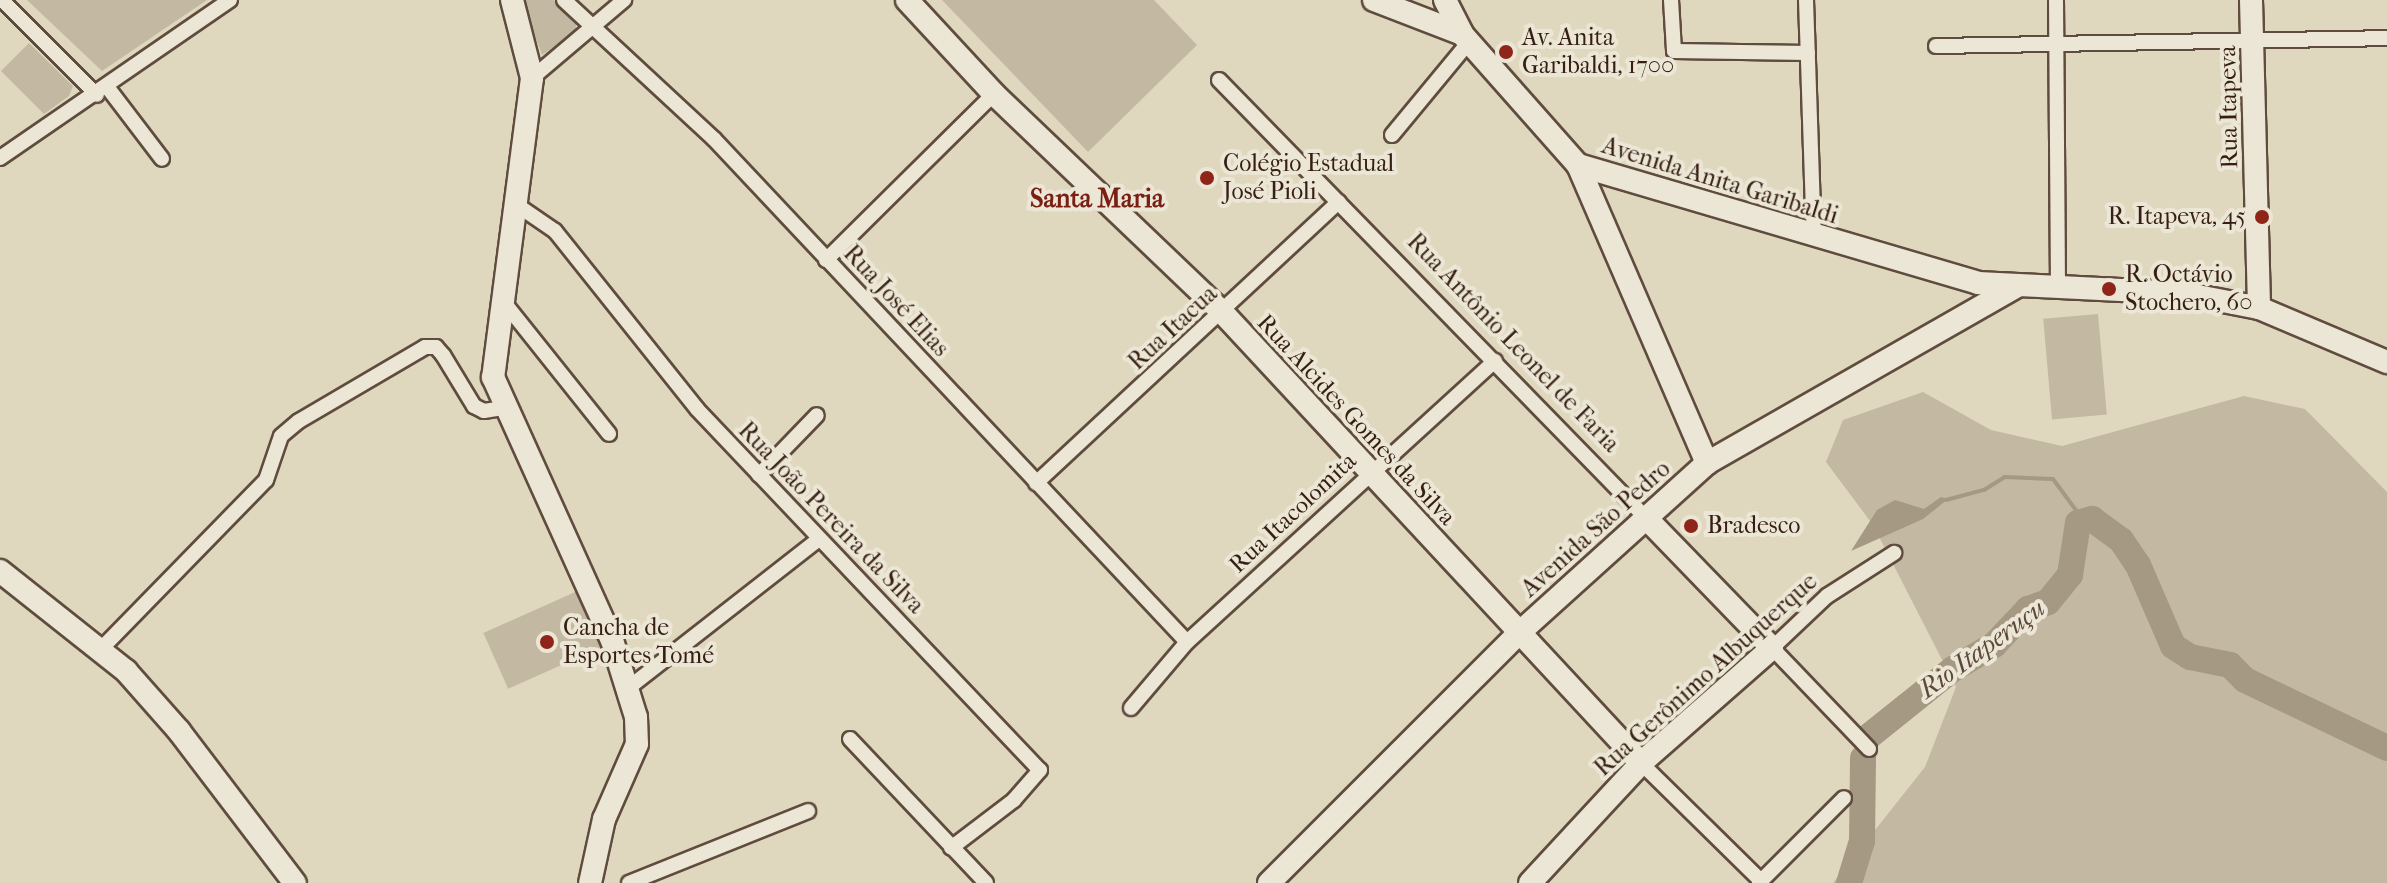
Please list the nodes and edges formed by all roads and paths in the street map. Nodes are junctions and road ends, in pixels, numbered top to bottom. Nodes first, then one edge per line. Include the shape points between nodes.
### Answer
1 (2, 0) edge
2 (230, 0) edge
3 (512, 0) edge
4 (564, 0) edge
5 (624, 0) edge
6 (907, 0) edge
7 (1374, 0) edge
8 (1445, 0) edge
9 (1671, 0) edge
10 (1806, 0) edge
11 (2056, 0) edge
12 (2251, 0) edge
13 (1415, 5) edge
14 (593, 31) junction
15 (1466, 38) junction
16 (2387, 38) edge
17 (2253, 41) junction
18 (2057, 45) junction
19 (1936, 46) dead end
20 (1808, 53) junction
21 (532, 78) junction
22 (1219, 80) dead end
23 (102, 91) junction
24 (994, 94) junction
25 (1392, 135) dead end
26 (0, 158) edge
27 (162, 159) dead end
28 (1578, 165) junction
29 (1637, 182) junction
30 (1338, 202) junction
31 (517, 205) junction
32 (1600, 217) junction
33 (1814, 236) junction
34 (826, 260) junction
35 (1957, 278) junction
36 (2058, 285) junction
37 (2015, 287) junction
38 (503, 301) junction
39 (2259, 308) junction
40 (1222, 312) junction
41 (1967, 316) junction
42 (1495, 361) junction
43 (2387, 362) edge
44 (504, 408) junction
45 (817, 415) dead end
46 (609, 434) dead end
47 (1707, 463) junction
48 (1369, 473) junction
49 (759, 475) junction
50 (1036, 483) junction
51 (1648, 520) junction
52 (819, 539) junction
53 (1894, 553) dead end
54 (0, 571) edge
55 (1519, 633) junction
56 (1187, 642) junction
57 (1772, 648) junction
58 (101, 649) junction
59 (627, 689) junction
60 (1131, 708) dead end
61 (850, 739) dead end
62 (1869, 749) dead end
63 (1641, 763) junction
64 (1844, 798) dead end
65 (808, 811) dead end
66 (951, 848) junction
67 (1760, 882) edge
68 (295, 883) edge
69 (590, 883) edge
70 (629, 883) edge
71 (986, 883) edge
72 (1269, 883) edge
73 (1530, 883) edge

1 - 23 street
2 - 23 street
3 - 21 street
4 - 14 street, Rua José Elias
5 - 14 street
6 - 24 street, Rua Alcides Gomes da Silva
7 - 13 street, Avenida Anita Garibaldi
8 - 15 street
9 - 20 street via 1674,51
10 - 20 street
11 - 18 street
12 - 17 street, Rua Itapeva
13 - 15 street, Avenida Anita Garibaldi
14 - 21 street
14 - 34 street, Rua José Elias via 714,139
15 - 25 street
15 - 28 street, Avenida Anita Garibaldi
16 - 17 street
17 - 18 street
17 - 39 street, Rua Itapeva
18 - 19 street
18 - 36 street
20 - 33 street
21 - 31 street
22 - 30 street, Rua Antônio Leonel de Faria
23 - 26 street
23 - 27 street
24 - 34 street
24 - 40 street, Rua Alcides Gomes da Silva
28 - 29 street, Avenida Anita Garibaldi
28 - 32 street
29 - 32 street via 1601,184
29 - 33 street, Avenida Anita Garibaldi
30 - 40 street, Rua Itacua
30 - 42 street, Rua Antônio Leonel de Faria
31 - 38 street
31 - 49 street, Rua João Pereira da Silva via 555,231 697,409
32 - 47 street
33 - 35 street, Avenida Anita Garibaldi
34 - 50 street, Rua José Elias
35 - 37 street, Avenida Anita Garibaldi
35 - 41 street via 1972,298
36 - 37 street, Avenida Anita Garibaldi
36 - 39 street, Avenida Anita Garibaldi via 2182,293
37 - 41 street, Avenida São Pedro
38 - 44 street via 492,362
38 - 46 street
39 - 43 street, Avenida Anita Garibaldi
40 - 48 street, Rua Alcides Gomes da Silva
40 - 50 street, Rua Itacua
41 - 47 street, Avenida São Pedro
42 - 48 street, Rua Itacolomita
42 - 51 street, Rua Antônio Leonel de Faria
44 - 58 street via 484,411 474,406 443,355 436,347 425,347 299,421 281,436 266,480
44 - 59 street via 612,640
45 - 49 street
47 - 51 street, Avenida São Pedro
48 - 55 street, Rua Alcides Gomes da Silva
48 - 56 street, Rua Itacolomita
49 - 52 street, Rua João Pereira da Silva
50 - 56 street, Rua José Elias
51 - 55 street, Avenida São Pedro
51 - 57 street, Rua Antônio Leonel de Faria
52 - 59 street
52 - 66 street, Rua João Pereira da Silva via 1040,770 1014,800
53 - 57 street, Rua Gerônimo Albuquerque via 1827,596
54 - 58 street
55 - 63 street, Rua Alcides Gomes da Silva
55 - 72 street, Avenida São Pedro
56 - 60 street, Rua Itacolomita
57 - 62 street, Rua Antônio Leonel de Faria
57 - 63 street, Rua Gerônimo Albuquerque
58 - 68 street via 165,714
59 - 69 street via 637,744 604,819
61 - 66 street
63 - 67 street, Rua Alcides Gomes da Silva
63 - 73 street, Rua Gerônimo Albuquerque
64 - 67 street
65 - 70 street
66 - 71 street

